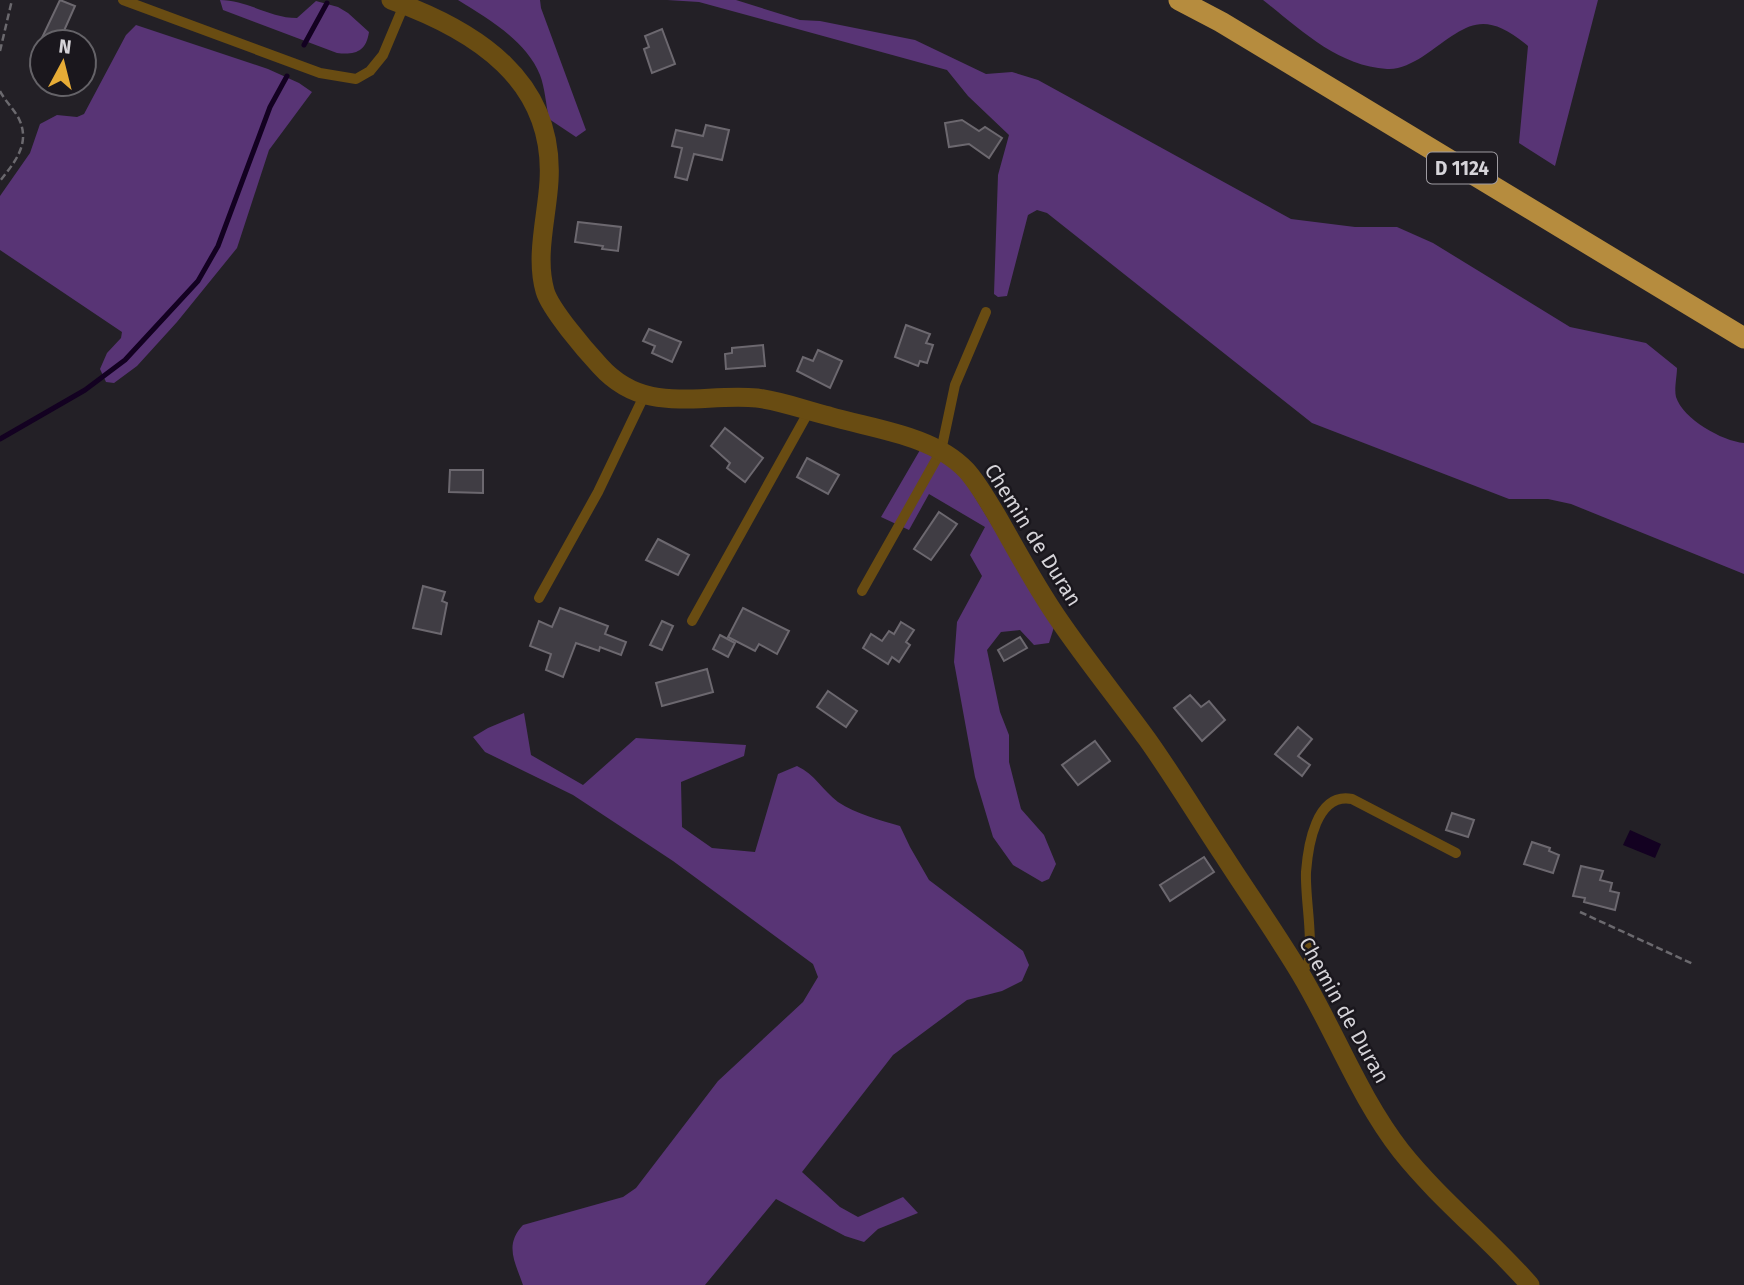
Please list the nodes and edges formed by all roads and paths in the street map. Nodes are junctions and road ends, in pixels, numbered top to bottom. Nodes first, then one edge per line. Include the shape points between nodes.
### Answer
1 (12, 0) edge
2 (123, 0) edge
3 (1179, 0) edge
4 (398, 2) edge
5 (0, 51) edge
6 (0, 91) edge
7 (0, 181) edge
8 (986, 312) dead end
9 (1744, 338) edge
10 (644, 396) junction
11 (809, 411) junction
12 (942, 451) junction
13 (862, 591) dead end
14 (539, 598) dead end
15 (692, 621) dead end
16 (1456, 853) dead end
17 (1580, 912) dead end
18 (1693, 964) dead end
19 (1300, 973) junction
20 (1530, 1285) edge

1 - 5 path
2 - 4 lane via 320,73 356,79 383,55
3 - 9 highway, D 1124
4 - 10 street, Chemin de Duran via 471,36 495,53 531,97 548,155 541,251 547,298 601,368 623,387
6 - 7 path via 19,118 24,139 20,154
8 - 12 lane via 955,385
10 - 11 street, Chemin de Duran via 754,398
10 - 14 lane
11 - 12 street, Chemin de Duran
11 - 15 lane
12 - 13 lane
12 - 19 street, Chemin de Duran via 964,468 982,492 1056,617 1151,744
16 - 19 lane via 1352,799 1336,799 1317,821 1306,872 1309,959
17 - 18 path
19 - 20 street, Chemin de Duran via 1372,1107 1400,1149

